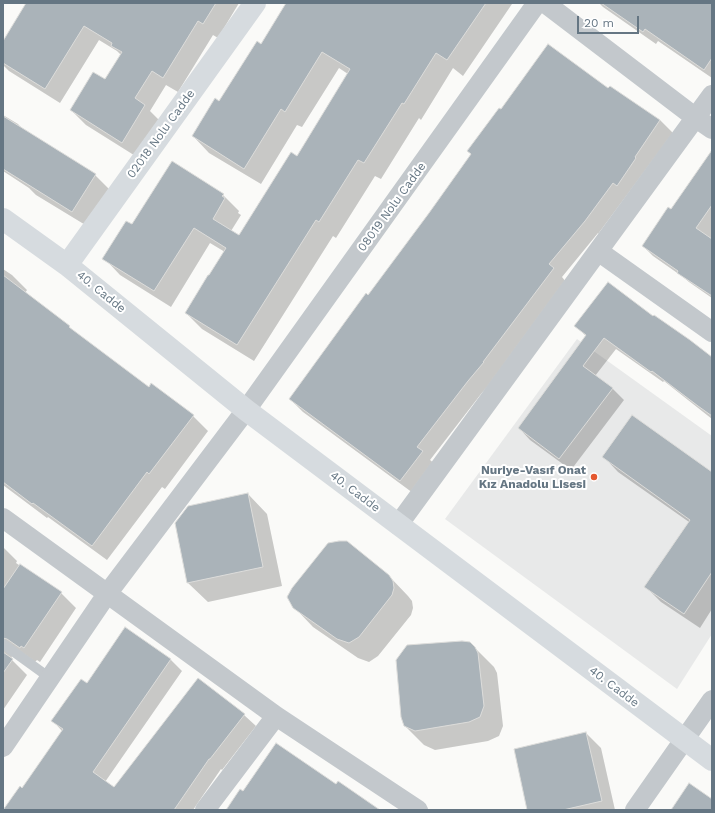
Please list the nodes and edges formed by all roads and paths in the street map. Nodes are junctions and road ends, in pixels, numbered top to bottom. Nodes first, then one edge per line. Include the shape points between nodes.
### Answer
1 (255, 3) edge
2 (537, 3) edge
3 (545, 3) edge
4 (712, 95) edge
5 (696, 118) junction
6 (712, 129) edge
7 (3, 219) edge
8 (598, 251) junction
9 (67, 265) junction
10 (712, 332) edge
11 (246, 410) junction
12 (3, 518) edge
13 (398, 524) junction
14 (107, 594) junction
15 (3, 644) edge
16 (50, 678) junction
17 (712, 700) edge
18 (276, 716) junction
19 (684, 740) junction
20 (3, 747) edge
21 (712, 760) edge
22 (205, 810) edge
23 (417, 810) edge
24 (635, 810) edge

1 - 9 street, 02018 Nolu Cadde
2 - 11 street, 08019 Nolu Cadde
3 - 5 street
4 - 5 street
5 - 6 street
5 - 8 street
7 - 9 street, 40. Cadde
8 - 10 street
8 - 13 street
9 - 11 street, 40. Cadde
11 - 13 street, 40. Cadde
11 - 14 street, 08019 Nolu Cadde
12 - 14 street
13 - 19 street, 40. Cadde
14 - 16 street, 08019 Nolu Cadde
14 - 18 street
15 - 16 lane
16 - 20 street, 08019 Nolu Cadde
17 - 19 street
18 - 22 street
18 - 23 street
19 - 21 street, 40. Cadde
19 - 24 street

